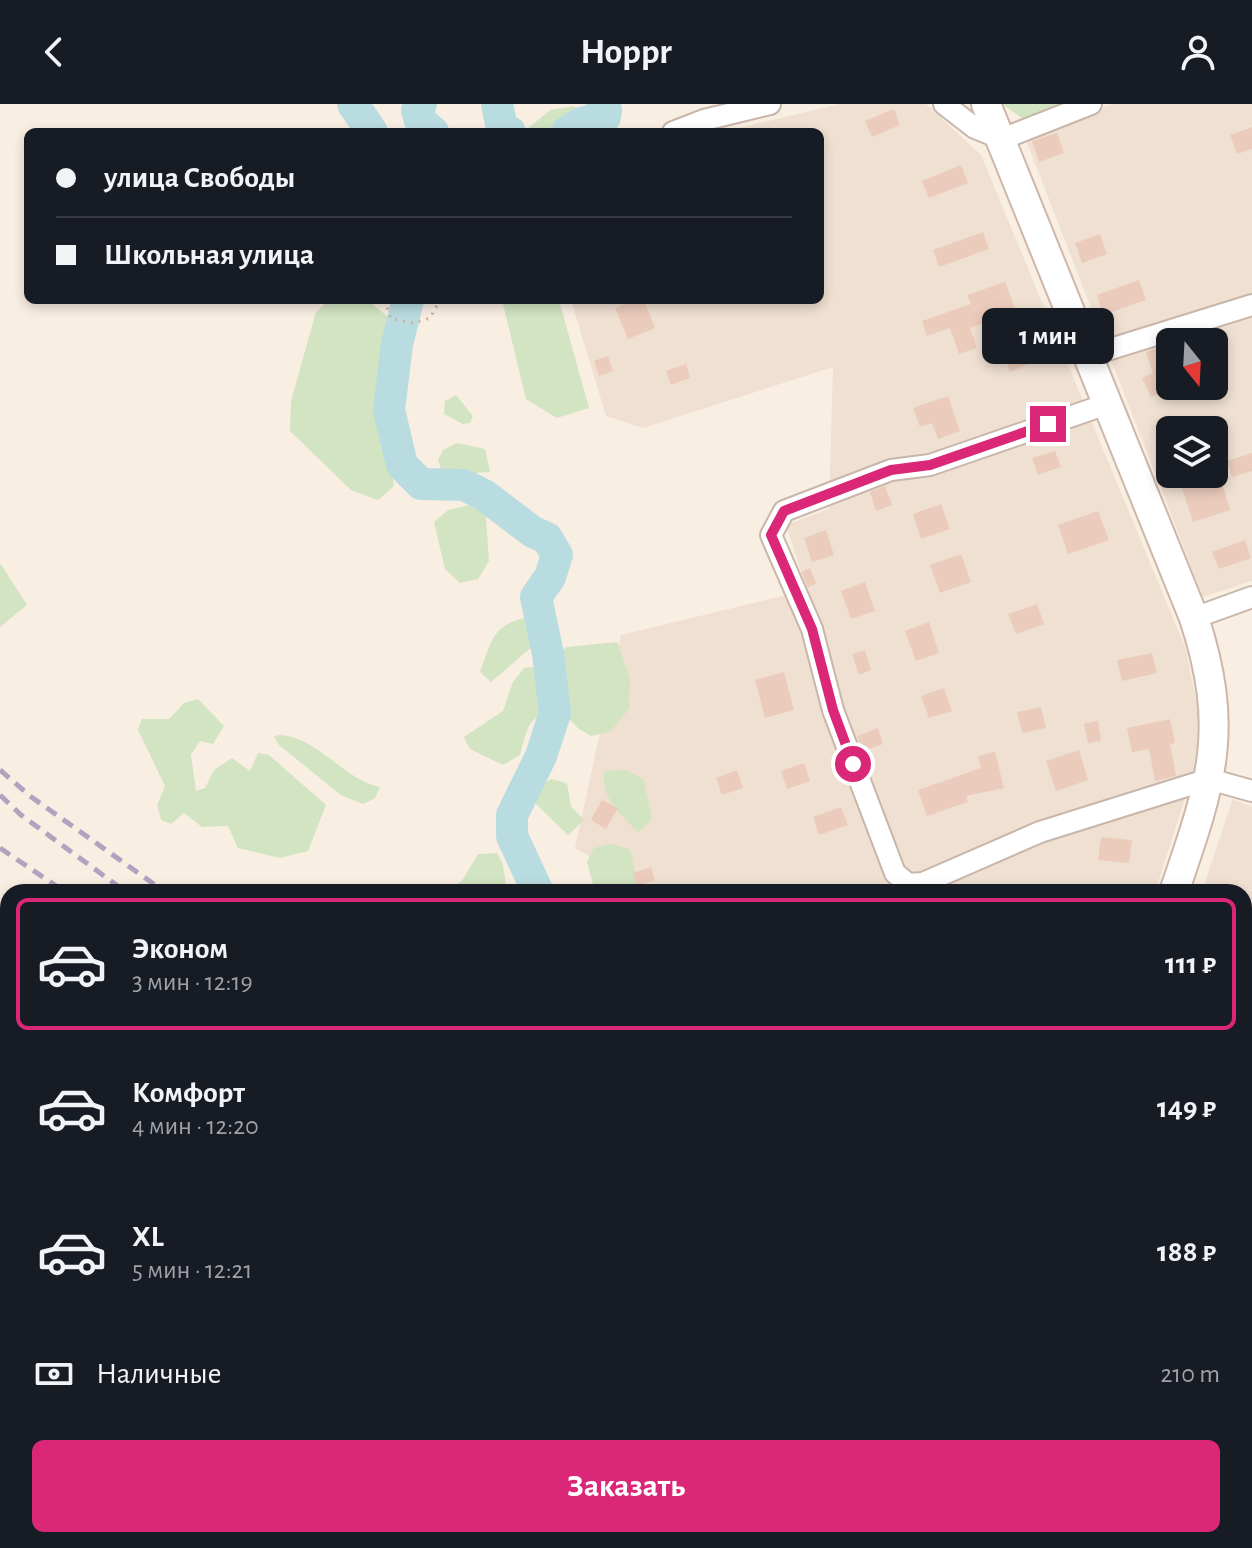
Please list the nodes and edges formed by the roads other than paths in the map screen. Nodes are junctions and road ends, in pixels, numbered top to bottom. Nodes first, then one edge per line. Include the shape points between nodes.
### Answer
1 (770, 104) edge
2 (944, 104) edge
3 (986, 104) edge
4 (1091, 104) edge
5 (683, 128) edge
6 (1002, 139) junction
7 (1252, 305) edge
8 (1088, 356) junction
9 (1107, 404) junction
10 (1252, 597) edge
11 (1194, 618) junction
12 (1209, 779) junction
13 (1252, 791) edge
14 (909, 884) edge
15 (917, 884) edge
16 (1176, 884) edge

1 - 5 street
2 - 6 street via 975,128
3 - 6 main road
4 - 6 street
6 - 8 main road
7 - 8 street
8 - 9 main road
9 - 11 main road
9 - 14 street via 930,465 891,470 784,511 771,535 812,629 833,710 895,873
10 - 11 street
11 - 12 main road via 1215,711
12 - 13 street
12 - 15 street via 1040,832
12 - 16 main road

